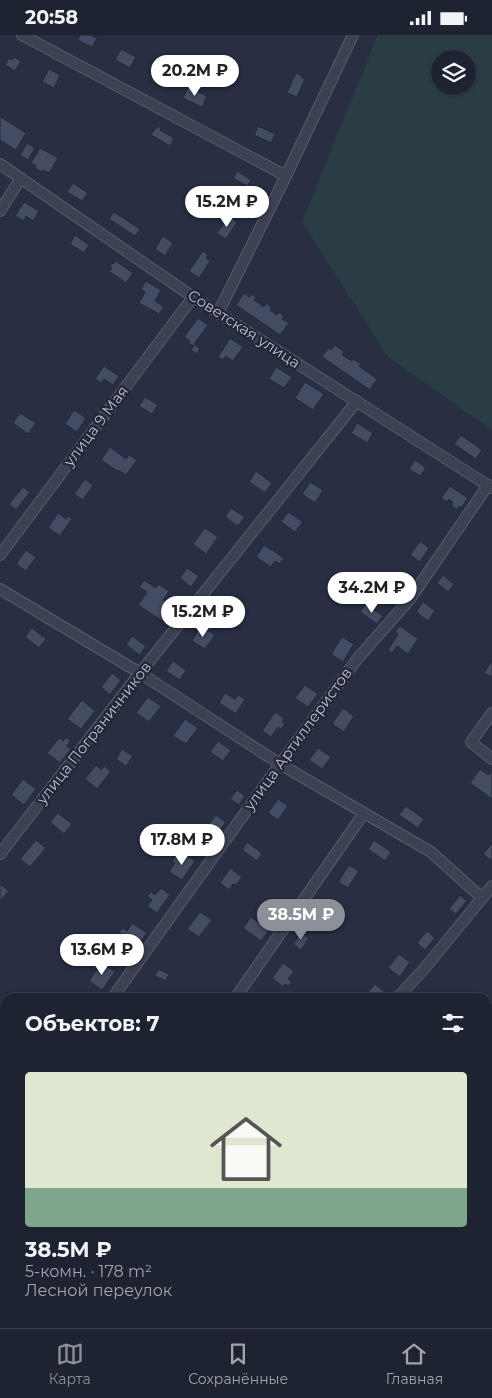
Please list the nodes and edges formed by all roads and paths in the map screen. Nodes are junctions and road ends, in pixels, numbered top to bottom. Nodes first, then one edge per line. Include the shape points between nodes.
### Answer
1 (22, 35) edge
2 (353, 35) edge
3 (0, 165) edge
4 (286, 176) junction
5 (22, 178) junction
6 (0, 211) edge
7 (193, 297) junction
8 (218, 313) junction
9 (357, 401) junction
10 (490, 486) edge
11 (0, 555) edge
12 (0, 589) edge
13 (140, 673) junction
14 (492, 713) edge
15 (492, 759) edge
16 (280, 764) junction
17 (364, 813) junction
18 (0, 854) edge
19 (492, 886) edge
20 (482, 898) junction
21 (115, 993) edge
22 (239, 993) edge
23 (402, 993) edge

1 - 4 street
2 - 4 street
3 - 5 street, Советская улица
4 - 8 street
5 - 6 street
5 - 7 street, Советская улица
7 - 8 street, Советская улица
7 - 11 street, улица 9 Мая
8 - 9 street, Советская улица
9 - 10 street, Советская улица
9 - 13 street, улица Пограничников
10 - 16 street, улица Артиллеристов via 410,599 358,658
12 - 13 street
13 - 16 street
13 - 18 street, улица Пограничников
14 - 15 street via 471,742
16 - 17 street
16 - 21 street, улица Артиллеристов
17 - 20 street via 431,852
17 - 22 street
19 - 20 street
20 - 23 street

